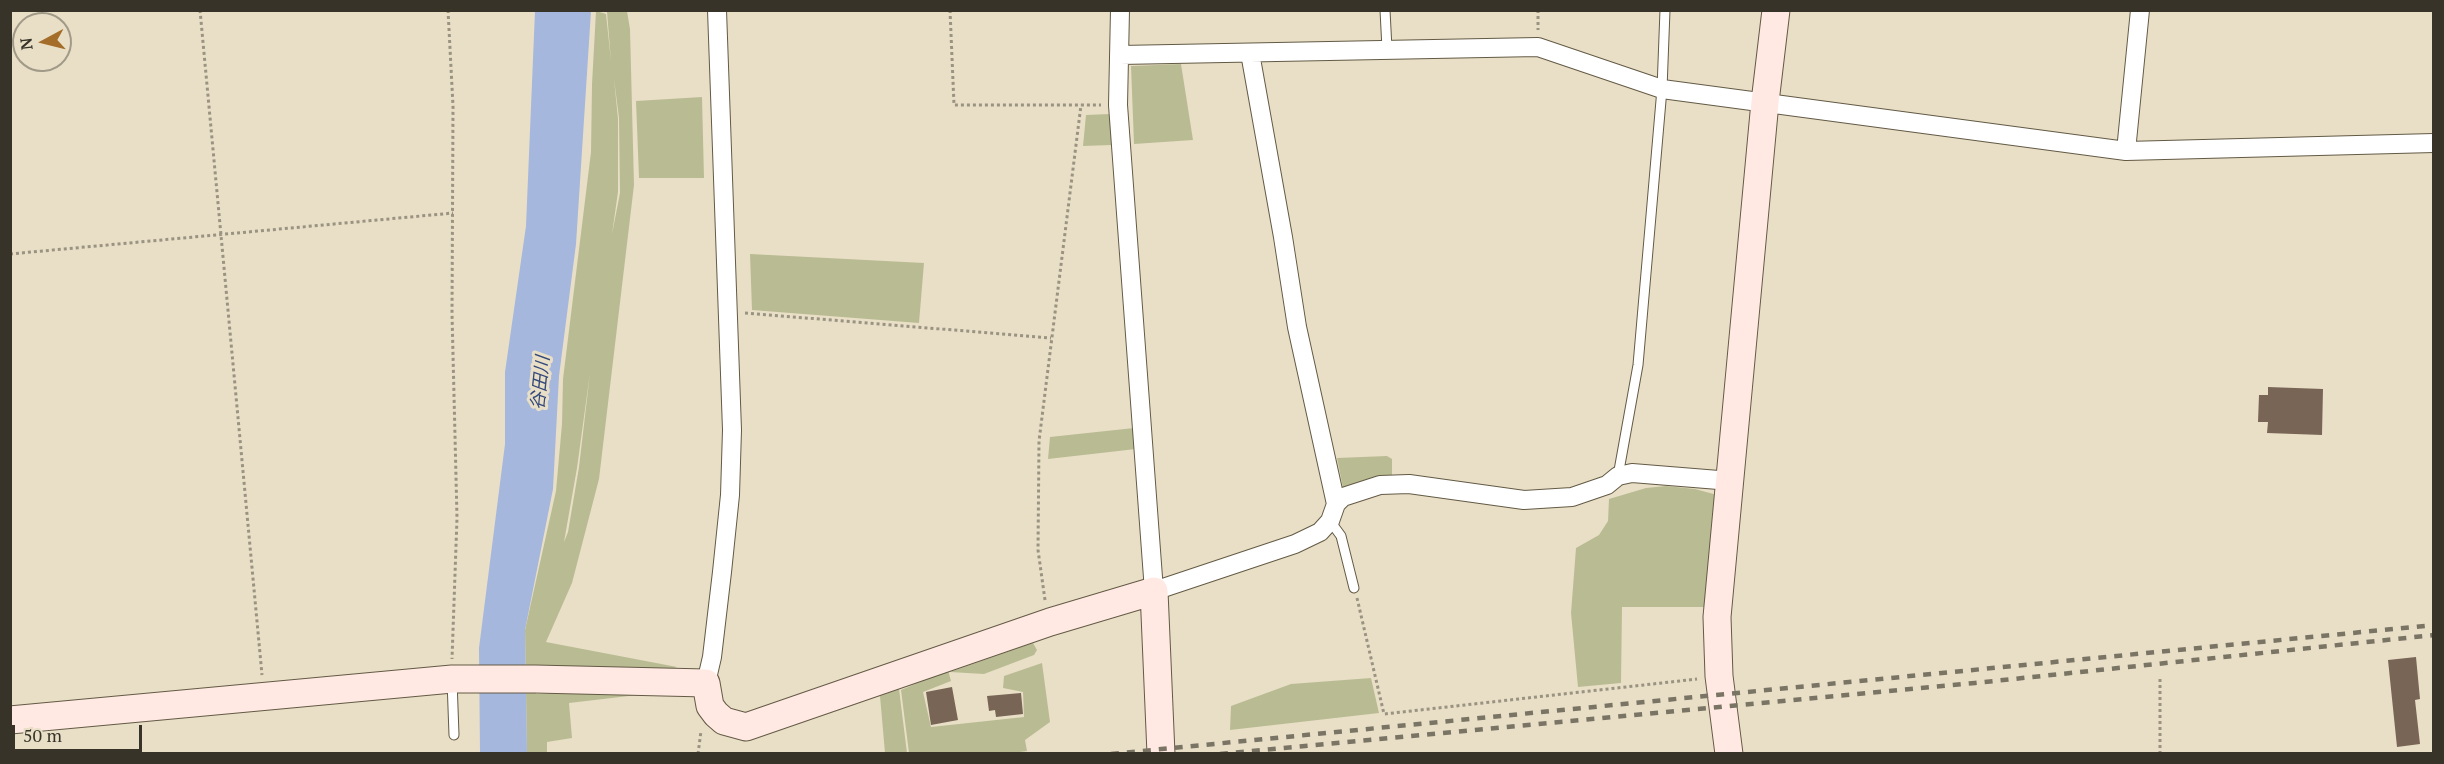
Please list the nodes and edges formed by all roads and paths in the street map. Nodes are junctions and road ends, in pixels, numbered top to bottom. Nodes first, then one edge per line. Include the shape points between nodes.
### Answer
1 (200, 10) edge
2 (448, 10) edge
3 (717, 10) edge
4 (950, 10) edge
5 (1120, 10) edge
6 (1385, 10) edge
7 (1665, 10) edge
8 (1776, 10) edge
9 (2140, 10) edge
10 (1387, 49) junction
11 (1250, 53) junction
12 (1120, 55) junction
13 (1662, 89) junction
14 (1765, 102) junction
15 (1081, 105) junction
16 (1118, 105) junction
17 (2433, 143) edge
18 (2126, 151) junction
19 (453, 213) junction
20 (220, 235) junction
21 (10, 254) edge
22 (738, 312) dead end
23 (1051, 338) junction
24 (1618, 476) junction
25 (1731, 481) junction
26 (1333, 512) junction
27 (1354, 588) joint
28 (1154, 591) junction
29 (1050, 622) junction
30 (1719, 676) junction
31 (2160, 677) dead end
32 (455, 679) junction
33 (706, 683) junction
34 (265, 698) junction
35 (10, 720) edge
36 (454, 735) dead end
37 (1161, 753) edge
38 (1729, 753) edge
39 (2160, 753) edge

1 - 20 path
2 - 19 path
3 - 33 street via 732,430 724,561
4 - 15 path via 954,105
5 - 12 street
6 - 10 lane
7 - 13 lane
8 - 14 street
9 - 18 street
10 - 11 street
10 - 13 street via 1538,47
11 - 12 street
11 - 26 street
12 - 16 street
13 - 14 street
13 - 24 lane via 1638,365
14 - 18 street
14 - 25 street
15 - 16 path
15 - 23 path
16 - 28 street
17 - 18 street
19 - 20 path
19 - 32 path
20 - 21 path
20 - 34 path
22 - 23 path
23 - 29 path via 1037,488 1038,550
24 - 25 street via 1632,473
24 - 26 street via 1607,485 1572,497 1524,500 1380,485 1343,497
25 - 30 street via 1717,617
26 - 27 lane
26 - 28 street via 1320,532 1295,544
27 - 30 path via 1384,714
28 - 29 street
28 - 37 street
29 - 33 street via 746,727 724,721 716,714 710,706
30 - 38 street
31 - 39 path
32 - 33 street
32 - 34 street
32 - 36 lane
34 - 35 street

